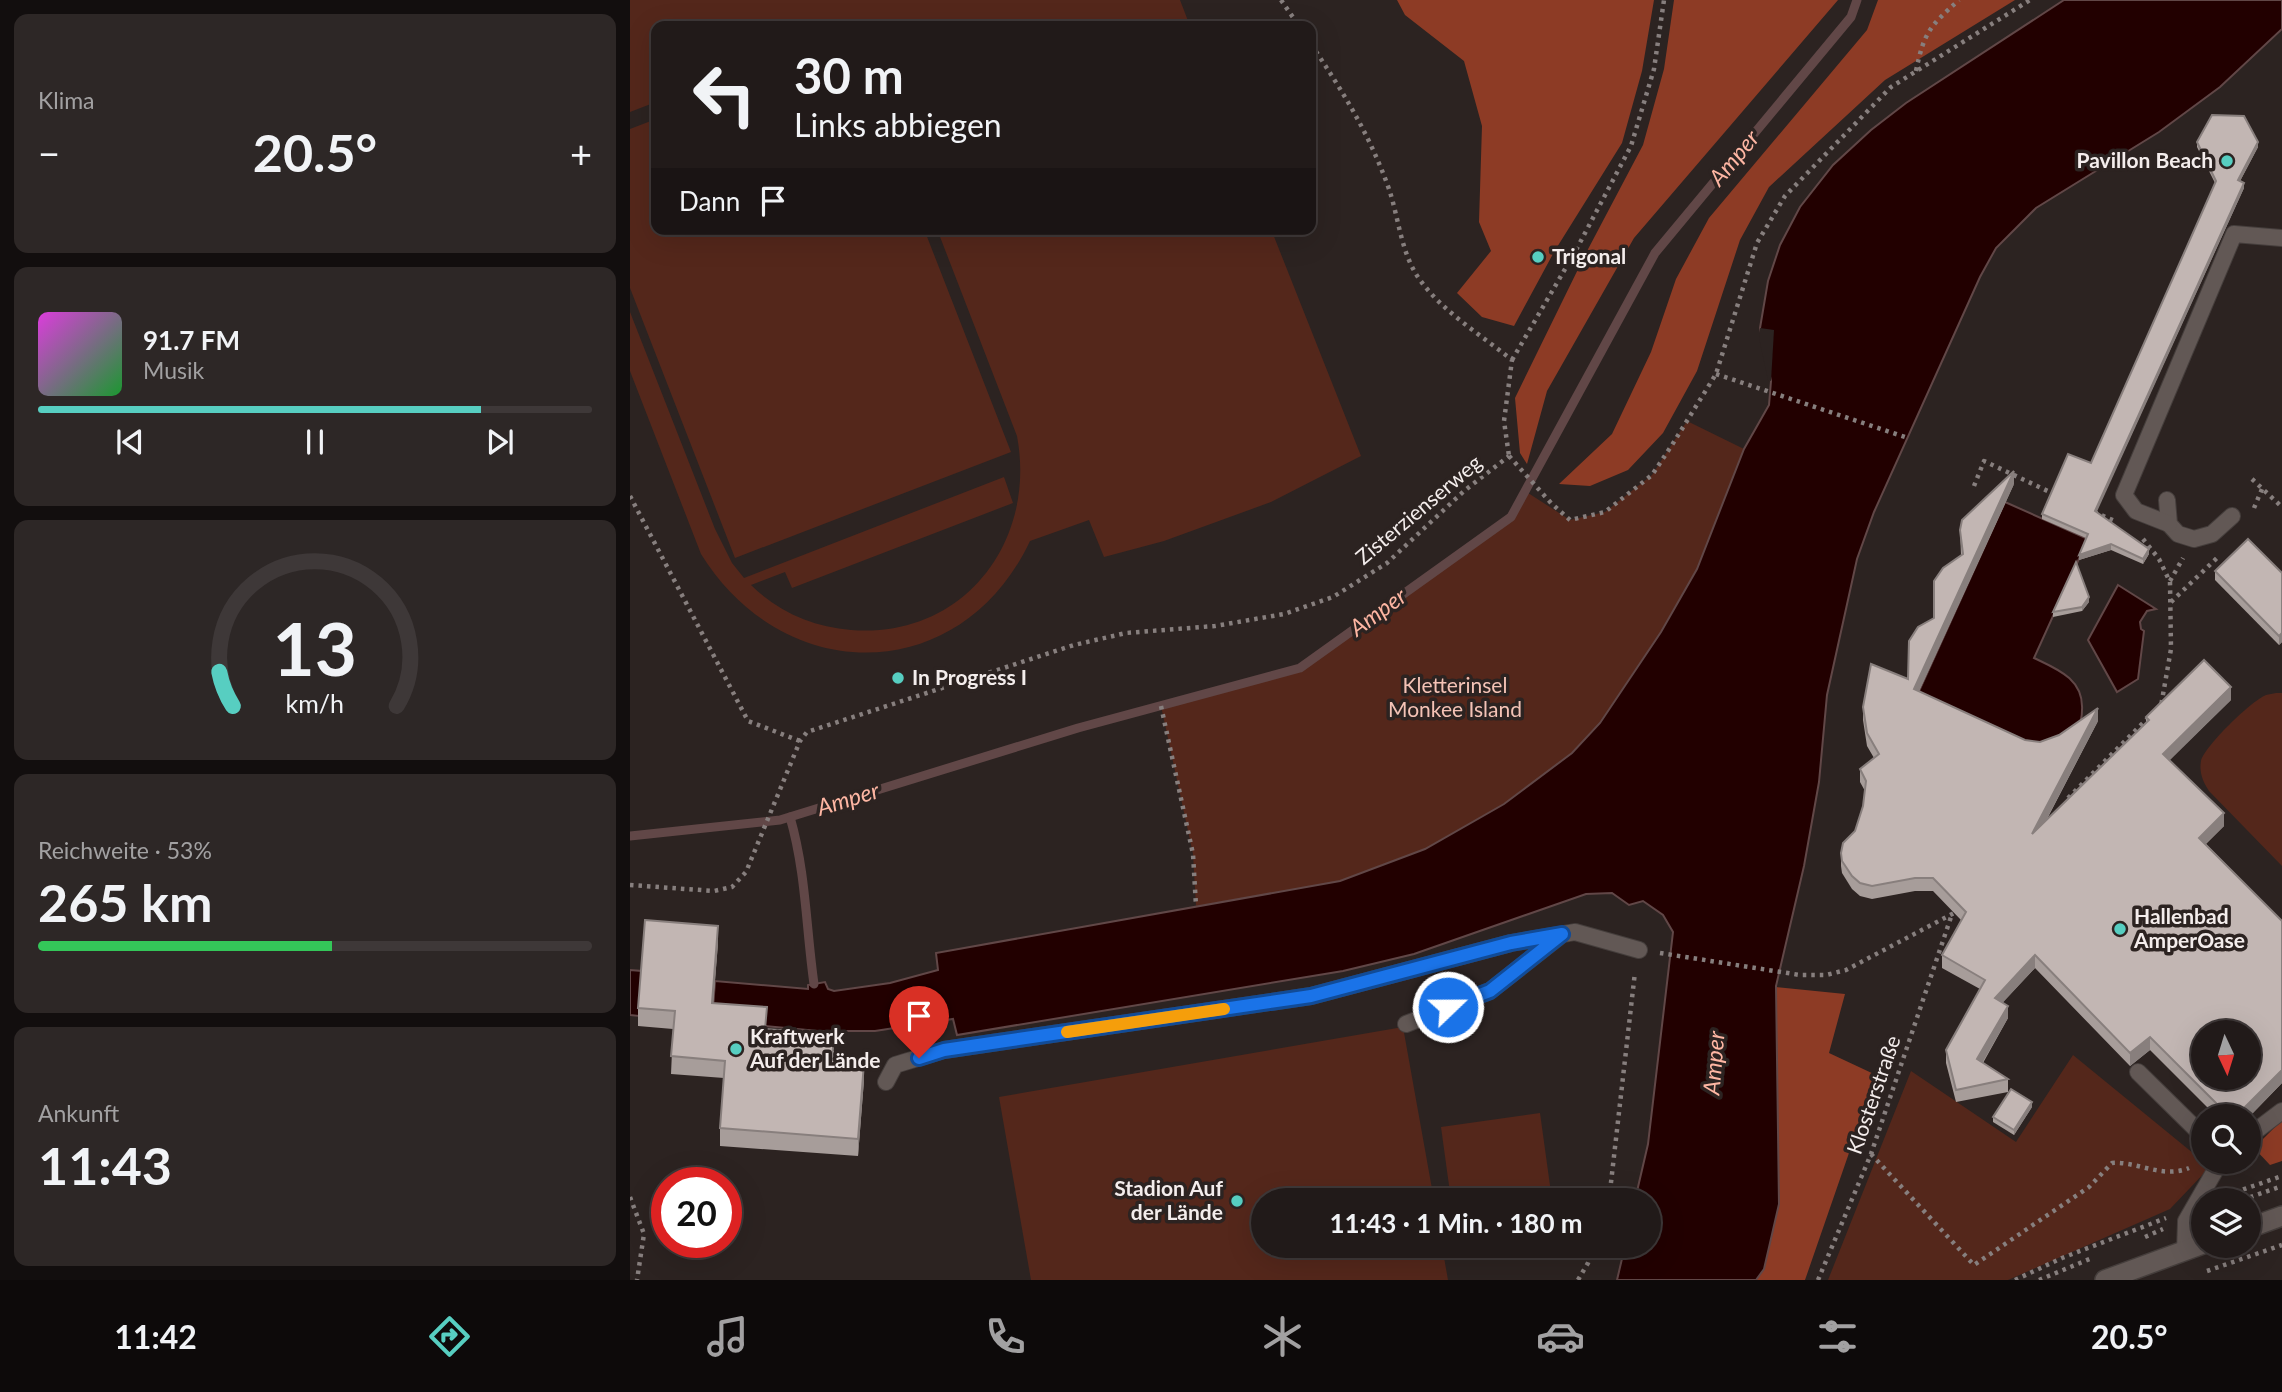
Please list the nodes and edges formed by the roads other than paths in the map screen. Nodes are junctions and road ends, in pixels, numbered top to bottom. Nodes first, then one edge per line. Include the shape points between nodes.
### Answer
1 (2282, 238) edge
2 (2167, 500) dead end
3 (2232, 516) dead end
4 (2169, 524) junction
5 (1562, 934) junction
6 (1639, 950) road end
7 (1406, 1024) dead end
8 (2138, 1072) dead end
9 (886, 1082) dead end
10 (2282, 1111) edge
11 (2191, 1124) edge
12 (2261, 1127) edge
13 (2191, 1212) edge
14 (2282, 1216) edge
15 (2261, 1224) edge
16 (2191, 1237) edge
17 (2191, 1248) edge
18 (2105, 1280) edge

1 - 4 lane via 2234,234 2124,495 2136,511
2 - 4 lane
3 - 4 lane via 2211,534 2194,539 2178,534
5 - 6 lane via 1575,932
5 - 7 lane via 1490,991
5 - 9 lane via 1311,996 944,1050 895,1065
8 - 11 lane
10 - 12 lane
13 - 16 lane via 2186,1221
14 - 15 street
17 - 18 street

